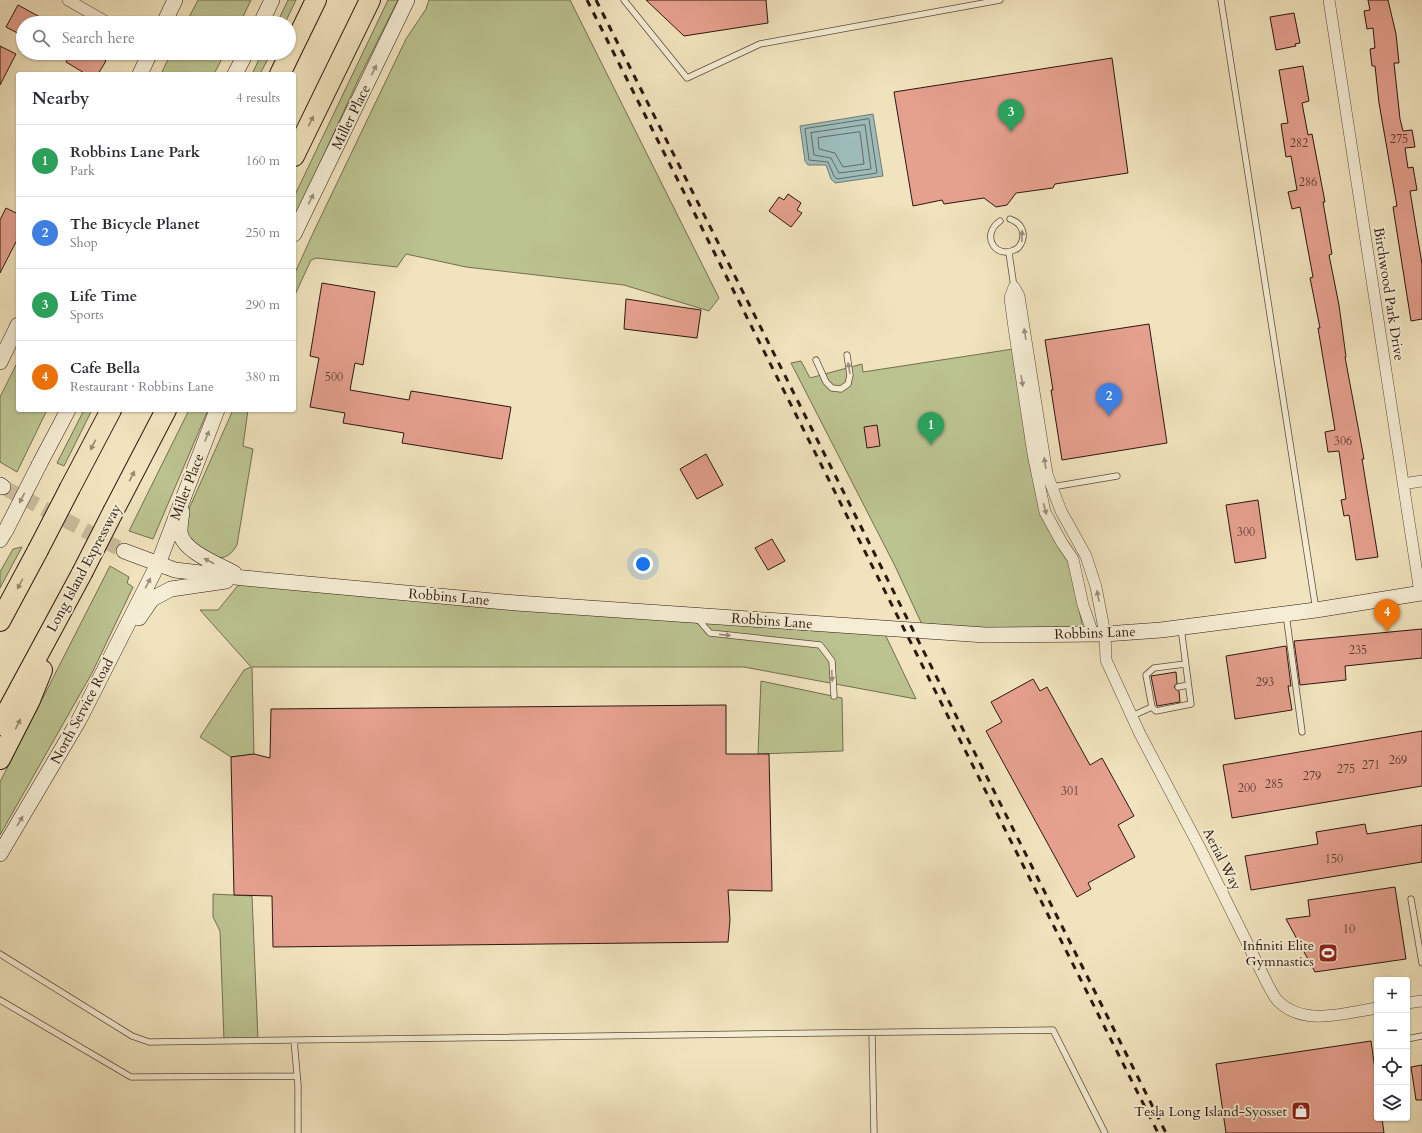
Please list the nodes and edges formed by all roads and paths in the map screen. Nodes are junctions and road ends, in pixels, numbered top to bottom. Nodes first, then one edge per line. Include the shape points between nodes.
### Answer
1 (68, 0) edge
2 (174, 0) edge
3 (272, 0) edge
4 (316, 0) edge
5 (370, 0) edge
6 (407, 0) edge
7 (624, 0) edge
8 (1000, 0) edge
9 (1220, 0) edge
10 (1328, 0) edge
11 (96, 16) edge
12 (167, 16) edge
13 (264, 16) edge
14 (296, 41) edge
15 (147, 60) edge
16 (242, 60) edge
17 (287, 60) edge
18 (141, 72) edge
19 (236, 72) edge
20 (281, 72) edge
21 (296, 152) edge
22 (1010, 219) dead end
23 (1000, 221) dead end
24 (296, 230) edge
25 (1009, 253) junction
26 (1014, 288) junction
27 (16, 329) edge
28 (846, 355) dead end
29 (816, 360) dead end
30 (0, 362) edge
31 (67, 412) edge
32 (110, 412) edge
33 (165, 412) edge
34 (216, 412) edge
35 (197, 462) junction
36 (1117, 476) dead end
37 (1422, 481) edge
38 (1404, 484) junction
39 (1052, 487) junction
40 (3, 535) edge
41 (124, 551) tunnel mouth
42 (158, 564) junction
43 (244, 578) junction
44 (1421, 593) edge
45 (1316, 610) junction
46 (1286, 614) junction
47 (694, 615) junction
48 (0, 621) edge
49 (1181, 628) junction
50 (50, 631) junction
51 (1099, 634) junction
52 (1185, 664) junction
53 (106, 667) junction
54 (1188, 685) junction
55 (1178, 687) dead end
56 (834, 696) dead end
57 (1152, 707) junction
58 (1132, 716) junction
59 (0, 725) edge
60 (1302, 732) dead end
61 (0, 759) edge
62 (0, 854) edge
63 (1411, 899) dead end
64 (0, 954) edge
65 (1422, 963) edge
66 (0, 1000) edge
67 (1422, 1001) edge
68 (1410, 1003) edge
69 (1374, 1008) edge
70 (872, 1033) junction
71 (1422, 1036) edge
72 (1410, 1038) edge
73 (294, 1040) junction
74 (297, 1076) junction
75 (298, 1133) edge
76 (874, 1133) edge
77 (1105, 1133) edge

1 - 11 street
2 - 12 street
3 - 13 street
4 - 14 highway
21 -> 5 highway
24 -> 6 street, Miller Place
7 - 8 lane via 687,78 760,44
9 - 45 lane
10 - 38 street, Birchwood Park Drive
15 - 18 street
16 - 19 street
17 - 20 highway
25 -> 22 lane via 1018,248 1024,236 1019,224
23 - 25 lane via 991,232 992,242 999,250
25 - 26 lane
39 -> 26 street via 1047,474 1019,296
26 -> 51 street via 1010,298 1014,328 1045,512 1073,559 1083,605
27 - 30 street
29 -> 28 lane via 826,382 832,388 841,389 848,384 850,375
31 -> 40 street, bridge
32 -> 48 highway, bridge
50 -> 33 highway, Long Island Expressway, bridge
35 -> 34 street, Miller Place
35 - 42 street, Miller Place
43 -> 35 street via 198,554 186,544 180,533 182,511
36 - 39 lane
37 - 38 street
38 - 44 street, Birchwood Park Drive
51 -> 39 street via 1096,587 1086,556 1061,511
41 - 42 street, Robbins Lane
42 - 43 street, Robbins Lane via 176,570
53 -> 42 street, North Service Road
43 - 47 street, Robbins Lane via 516,603
43 - 53 street via 171,589 160,594 146,607
44 - 45 street, Robbins Lane
45 - 46 street, Robbins Lane
46 - 49 street, Robbins Lane
46 - 60 lane
47 - 51 street, Robbins Lane via 985,635
47 -> 56 lane via 710,633 820,645 832,661
49 - 51 street, Robbins Lane
49 - 52 lane
50 - 59 highway, Long Island Expressway
61 -> 50 highway via 42,672
51 - 58 street, Aerial Way via 1106,660
52 - 54 lane
52 - 57 lane via 1154,668 1146,675
62 -> 53 street, North Service Road via 75,726
54 - 55 lane
54 - 57 lane via 1191,704 1156,711
57 - 58 lane
58 - 69 street, Aerial Way via 1268,986 1278,1001 1291,1010 1308,1016
63 - 65 lane
64 - 73 lane via 132,1036 149,1042
66 - 74 lane via 131,1077
67 - 68 street
70 - 73 lane
70 - 76 lane
70 - 77 lane via 1053,1030
71 - 72 lane
73 - 74 lane
74 - 75 lane

